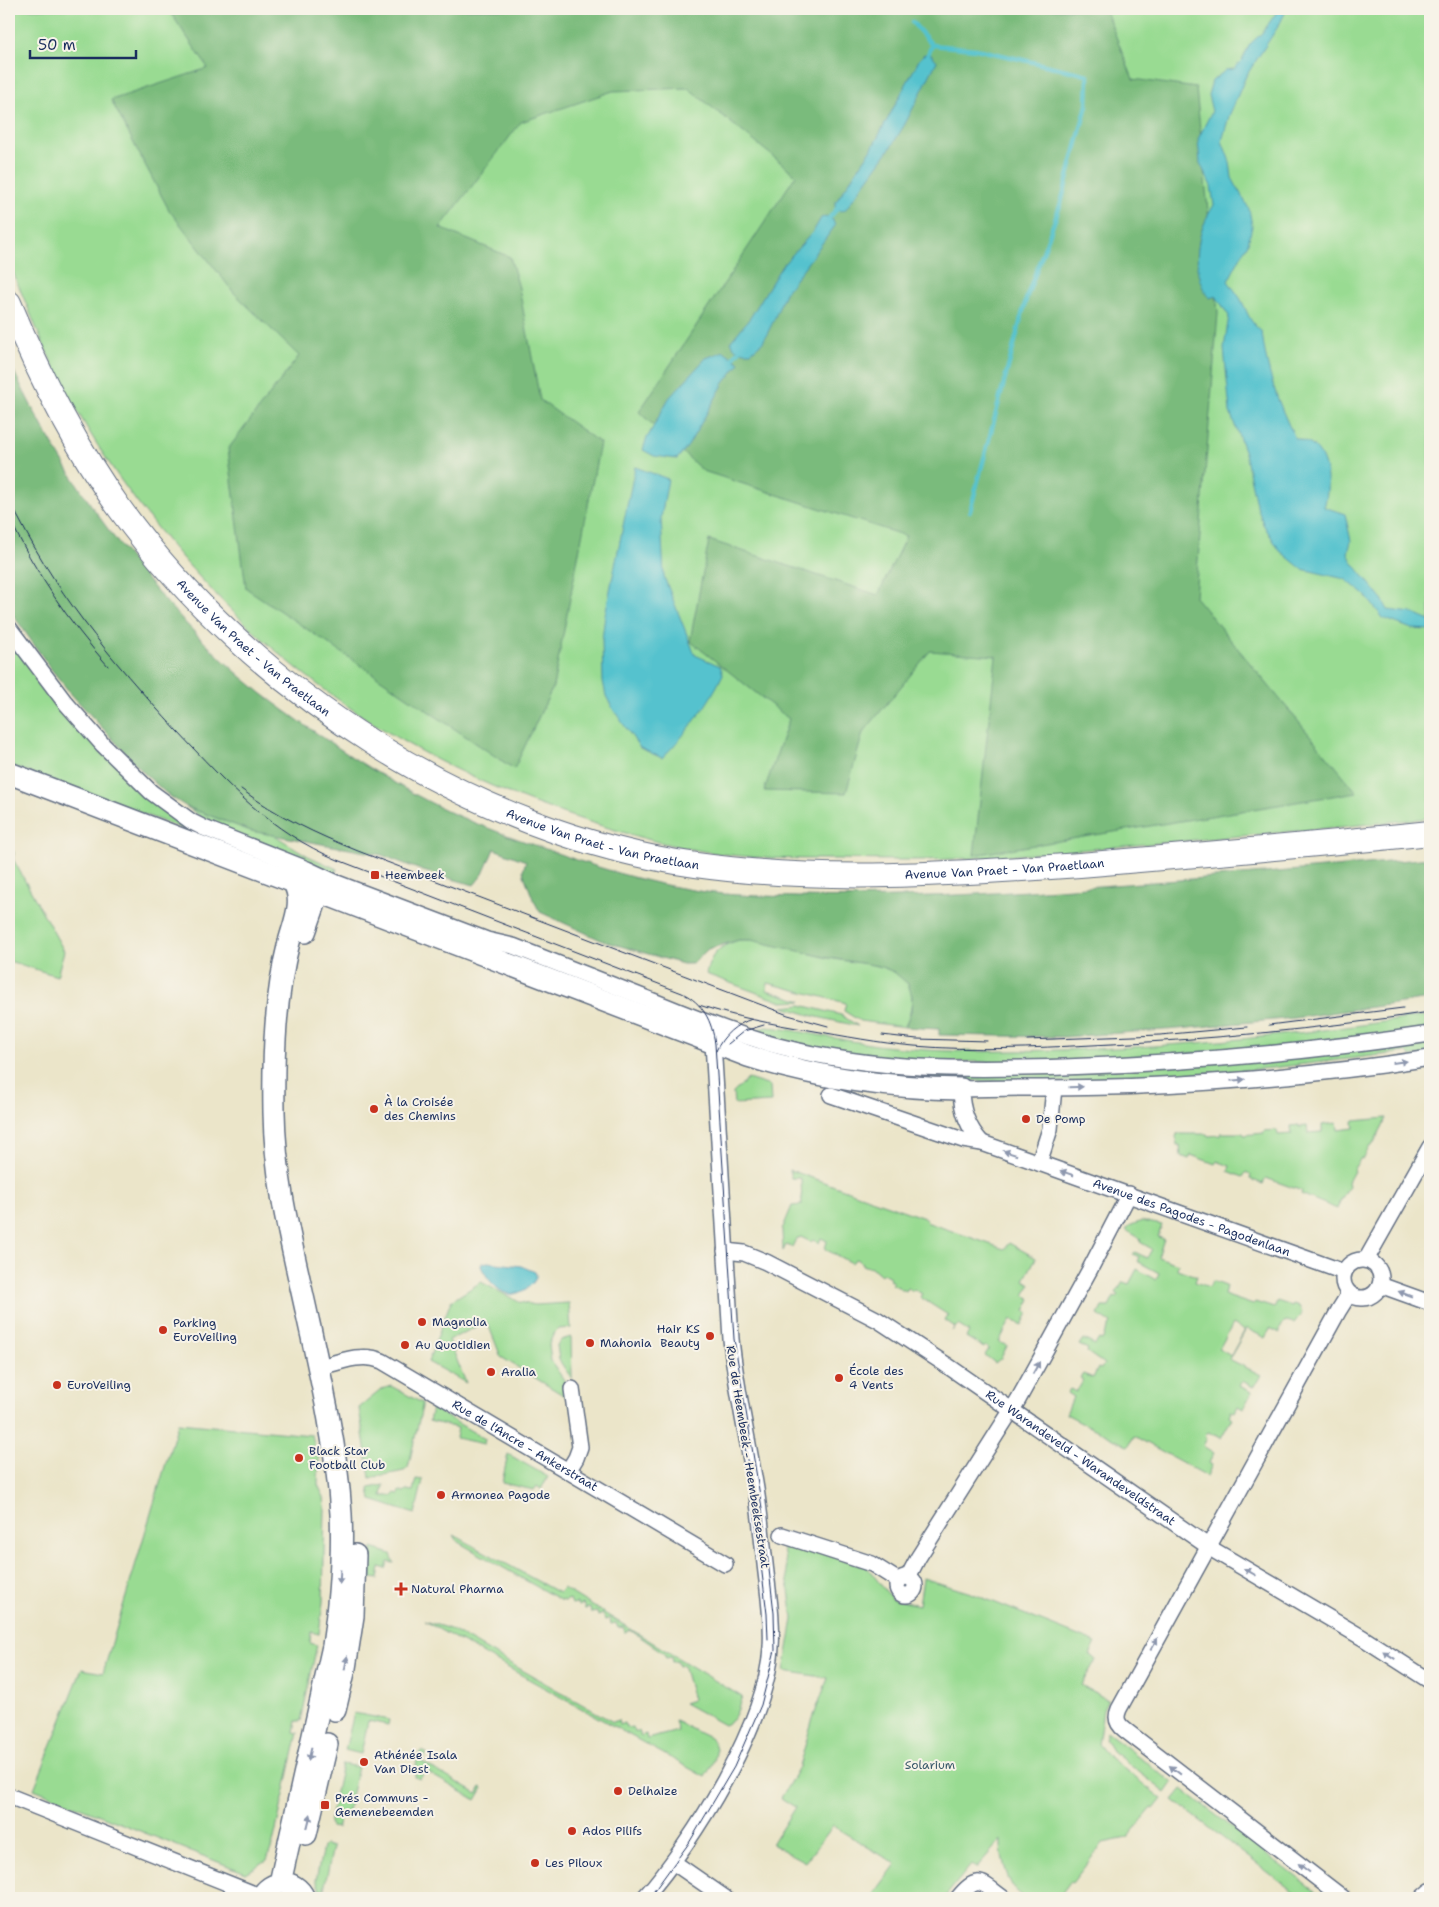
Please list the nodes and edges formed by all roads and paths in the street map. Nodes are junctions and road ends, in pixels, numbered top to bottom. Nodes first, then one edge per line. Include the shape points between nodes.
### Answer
1 (9, 303) edge
2 (9, 628) edge
3 (9, 773) edge
4 (1430, 833) edge
5 (294, 882) junction
6 (320, 892) junction
7 (1430, 1034) edge
8 (713, 1043) junction
9 (1430, 1058) edge
10 (1054, 1088) junction
11 (961, 1089) junction
12 (831, 1095) dead end
13 (982, 1143) junction
14 (1430, 1147) edge
15 (1039, 1163) junction
16 (1128, 1194) junction
17 (724, 1251) junction
18 (1366, 1260) junction
19 (1344, 1272) junction
20 (1380, 1285) junction
21 (1349, 1294) junction
22 (1430, 1303) edge
23 (325, 1366) junction
24 (572, 1389) dead end
25 (1012, 1410) junction
26 (568, 1471) junction
27 (782, 1535) dead end
28 (1208, 1547) junction
29 (725, 1564) dead end
30 (1430, 1681) edge
31 (9, 1796) edge
32 (673, 1862) junction
33 (292, 1889) edge
34 (1430, 1891) edge
35 (262, 1898) edge
36 (644, 1898) edge
37 (725, 1898) edge
38 (958, 1898) edge
39 (1003, 1898) edge
40 (1342, 1898) edge
41 (1422, 1898) edge

1 - 4 main road, Avenue Van Praet - Van Praetlaan via 58,410 119,507 173,574 234,637 294,688 372,743 449,786 544,827 619,850 697,866 800,874 893,875 1078,865
2 - 7 street via 64,701 103,745 151,792 192,822 487,940 513,946 711,1024 778,1046 907,1068 1032,1068 1248,1056
3 - 5 street
5 - 6 street
5 - 23 street via 299,902 280,997 275,1046 274,1116 287,1227
6 - 8 street
6 - 23 street via 308,921 299,959 287,1075 291,1159
8 - 11 street via 771,1063 848,1080
8 - 17 street, Rue de Heembeek - Heembeeksestraat
10 -> 9 street via 1215,1082
10 - 11 street
10 - 15 street via 1050,1129
11 - 13 street via 964,1115
12 - 13 street, Avenue des Pagodes - Pagodenlaan via 963,1140
15 -> 13 street, Avenue des Pagodes - Pagodenlaan
14 - 18 street
16 -> 15 street, Avenue des Pagodes - Pagodenlaan
16 - 19 street, Avenue des Pagodes - Pagodenlaan
25 -> 16 street
17 - 25 street, Rue Warandeveld - Warandeveldstraat via 749,1254 862,1311
17 - 32 street, Rue de Heembeek - Heembeeksestraat via 733,1359 757,1500 771,1650 758,1704 741,1747 718,1791
18 - 19 street via 1355,1261
18 - 20 street via 1378,1269
19 - 21 street via 1344,1286
20 - 21 street via 1367,1297
22 -> 20 street
21 - 28 street
23 - 26 street, Rue de l'Ancre - Ankerstraat via 364,1356 377,1359
23 - 33 street via 353,1487 356,1537 353,1616 345,1668
24 - 26 street via 580,1447
25 - 27 street via 904,1579 872,1564
25 - 28 street, Rue Warandeveld - Warandeveldstraat
26 - 29 street, Rue de l'Ancre - Ankerstraat
30 -> 28 street, Rue Warandeveld - Warandeveldstraat
40 -> 28 street via 1125,1730 1116,1718
31 - 35 street
32 - 36 street, Rue de Heembeek - Heembeeksestraat
32 - 37 street
33 - 35 street via 269,1888
34 - 41 street
38 - 39 street via 972,1883 984,1884

